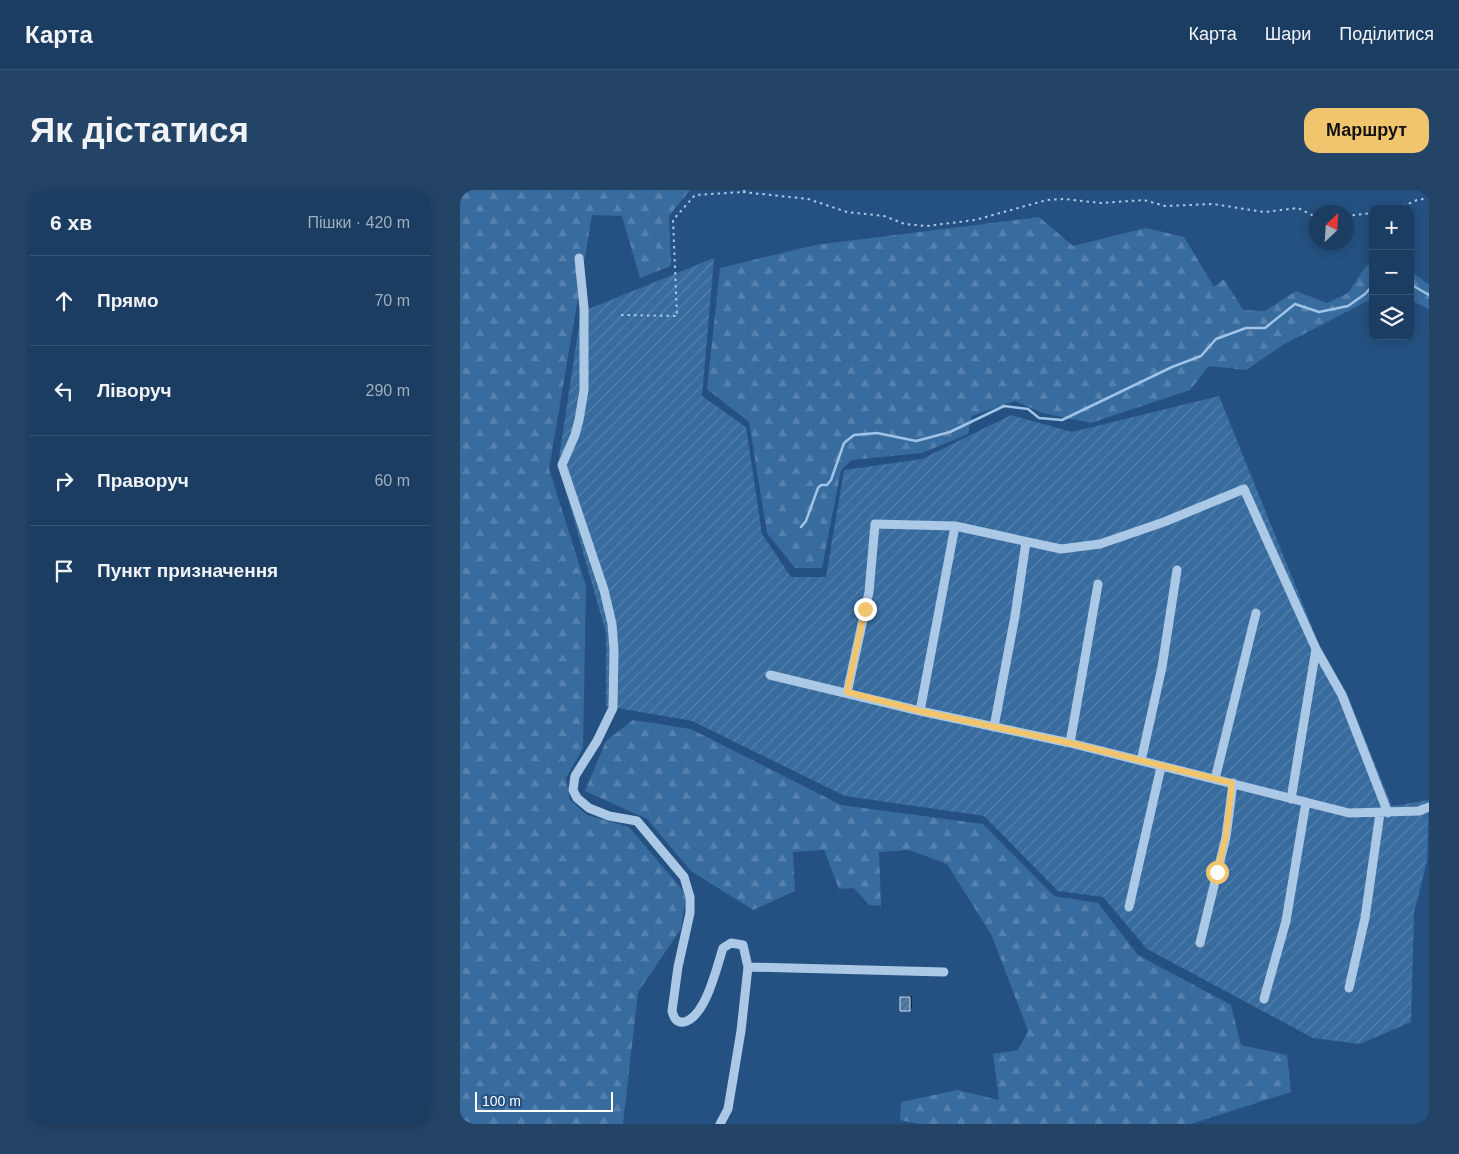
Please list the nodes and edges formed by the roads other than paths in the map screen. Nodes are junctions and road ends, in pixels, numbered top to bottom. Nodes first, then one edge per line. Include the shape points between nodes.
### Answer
1 (579, 258) dead end
2 (955, 526) junction
3 (1026, 542) junction
4 (1177, 570) dead end
5 (1098, 584) dead end
6 (1256, 613) dead end
7 (1316, 649) junction
8 (770, 675) dead end
9 (847, 692) junction
10 (920, 711) junction
11 (994, 727) junction
12 (1070, 743) junction
13 (1141, 761) junction
14 (1161, 767) junction
15 (1215, 779) junction
16 (1232, 783) junction
17 (1291, 799) junction
18 (1306, 802) junction
19 (1429, 808) edge
20 (1384, 812) junction
21 (1129, 907) dead end
22 (1200, 943) dead end
23 (748, 967) junction
24 (944, 972) dead end
25 (1349, 988) dead end
26 (1264, 999) dead end
27 (720, 1124) edge

1 - 23 lane via 584,308 584,390 575,435 562,465 604,590 612,624 613,708 575,776 573,790 589,808 637,822 684,876 690,912 678,968 672,1011 674,1018 688,1021 695,1016 704,1002 723,948 731,943 743,945
2 - 3 lane
2 - 9 lane via 875,524 869,592
2 - 10 lane
3 - 7 lane via 1061,549 1100,544 1244,489
3 - 11 lane via 1016,616
4 - 13 lane via 1162,667
5 - 12 lane
6 - 15 lane
7 - 17 lane
7 - 20 lane via 1342,695
8 - 9 lane
9 - 10 lane
10 - 11 lane
11 - 12 lane
12 - 13 lane
13 - 14 lane
14 - 15 lane
14 - 21 lane
15 - 16 lane
16 - 17 lane
16 - 22 lane via 1226,836
17 - 18 lane
18 - 20 lane via 1349,813
18 - 26 lane via 1286,920
19 - 20 lane
20 - 25 lane
23 - 24 lane
23 - 27 lane via 728,1109

